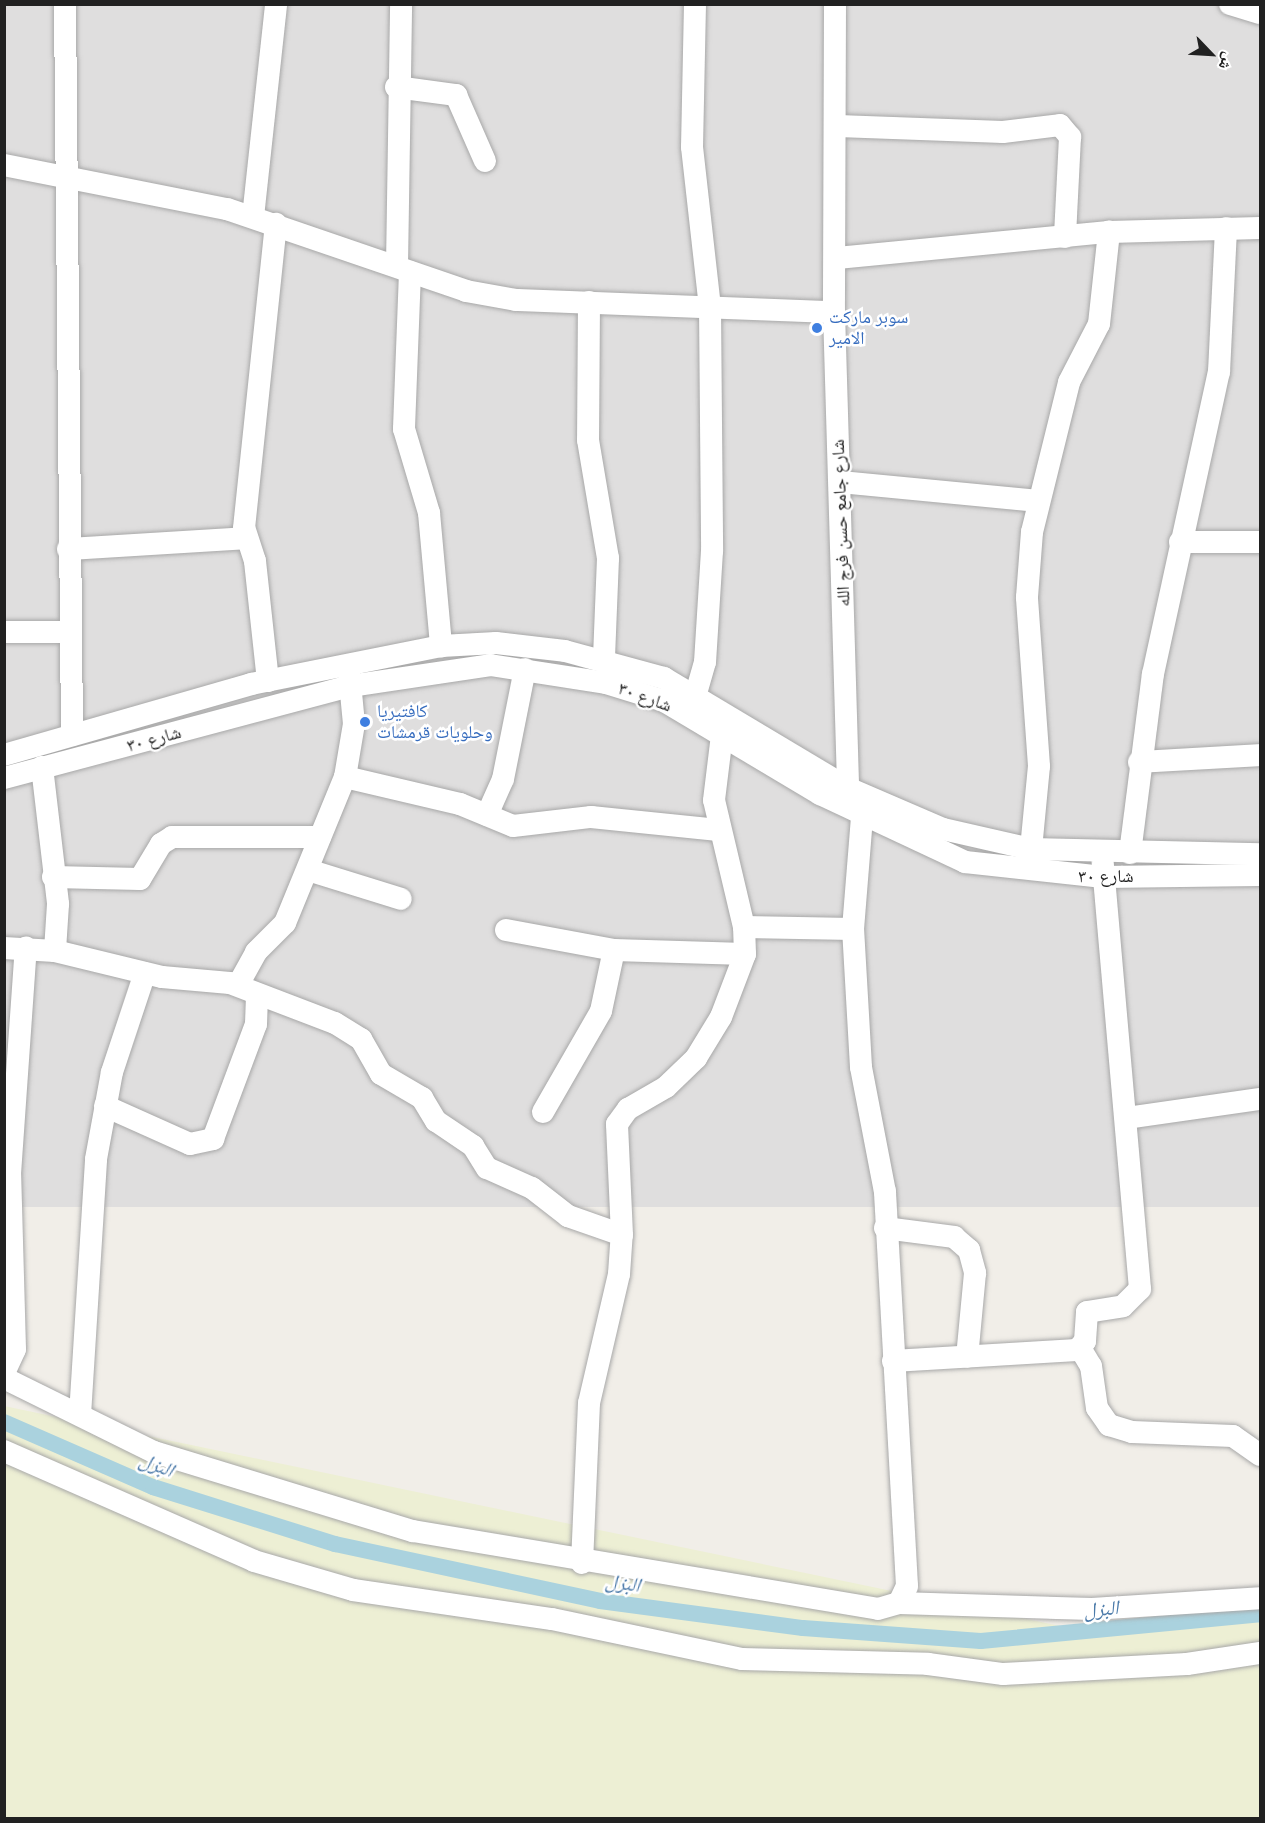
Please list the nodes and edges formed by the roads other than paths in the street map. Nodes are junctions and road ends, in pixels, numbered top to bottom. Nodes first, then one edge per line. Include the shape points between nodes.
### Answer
1 (65, 4) edge
2 (276, 4) edge
3 (401, 4) edge
4 (695, 4) edge
5 (835, 4) edge
6 (1230, 4) edge
7 (1260, 13) edge
8 (396, 87) junction
9 (837, 126) junction
10 (485, 161) dead end
11 (4, 165) edge
12 (66, 177) junction
13 (253, 217) junction
14 (276, 224) junction
15 (1226, 228) junction
16 (1260, 228) edge
17 (1109, 232) junction
18 (1065, 237) junction
19 (837, 258) junction
20 (403, 269) junction
21 (589, 302) junction
22 (710, 307) junction
23 (834, 312) junction
24 (841, 483) junction
25 (1038, 501) junction
26 (246, 538) junction
27 (1180, 542) junction
28 (1260, 542) edge
29 (68, 549) junction
30 (4, 632) edge
31 (67, 632) junction
32 (441, 646) junction
33 (604, 659) junction
34 (525, 669) junction
35 (349, 675) junction
36 (268, 681) junction
37 (696, 694) junction
38 (72, 735) junction
39 (722, 735) junction
40 (4, 755) edge
41 (1260, 755) edge
42 (1139, 762) junction
43 (42, 767) junction
44 (345, 777) junction
45 (4, 778) edge
46 (848, 788) junction
47 (488, 815) junction
48 (862, 816) junction
49 (718, 830) junction
50 (320, 837) junction
51 (1031, 849) junction
52 (1102, 852) junction
53 (1130, 853) junction
54 (1260, 854) edge
55 (308, 870) junction
56 (1260, 874) edge
57 (53, 877) junction
58 (1103, 878) junction
59 (401, 899) dead end
60 (744, 927) junction
61 (853, 929) junction
62 (506, 930) dead end
63 (15, 948) edge
64 (614, 950) junction
65 (55, 951) junction
66 (745, 954) junction
67 (146, 973) junction
68 (247, 990) junction
69 (1260, 1099) edge
70 (105, 1106) junction
71 (543, 1112) dead end
72 (1126, 1118) junction
73 (885, 1228) junction
74 (622, 1235) junction
75 (1080, 1348) junction
76 (967, 1357) junction
77 (893, 1361) junction
78 (4, 1373) edge
79 (4, 1378) edge
80 (80, 1415) junction
81 (4, 1451) edge
82 (1260, 1455) edge
83 (582, 1563) junction
84 (1260, 1598) edge
85 (899, 1603) junction
86 (1260, 1653) edge

1 - 12 street via 70,93
2 - 13 street
3 - 8 street
4 - 22 street via 692,147
5 - 9 street, شارع جامع حسن فرج الله
6 - 7 street
8 - 10 street via 456,95
8 - 20 street
9 - 18 street via 1003,132 1060,125 1070,137
9 - 19 street, شارع جامع حسن فرج الله
11 - 12 street
12 - 13 street
12 - 29 street
13 - 14 street
14 - 20 street
14 - 26 street
15 - 16 street
15 - 17 street
15 - 27 street via 1219,372
17 - 18 street
17 - 25 street via 1099,324 1069,382
18 - 19 street
19 - 23 street, شارع جامع حسن فرج الله
20 - 21 street via 516,300
20 - 32 street via 404,429 429,513
21 - 22 street
21 - 33 street via 588,440 608,558
22 - 23 street
22 - 37 street via 712,551 705,662
23 - 24 street, شارع جامع حسن فرج الله
24 - 25 street
24 - 46 street, شارع جامع حسن فرج الله
25 - 51 street via 1028,567 1039,766
26 - 29 street
26 - 36 street via 255,561
27 - 28 street
27 - 42 street
29 - 31 street
30 - 31 street
31 - 38 street
32 - 33 street, شارع ٣٠ via 496,643
32 - 35 street, شارع ٣٠
33 - 37 street, شارع ٣٠
34 - 35 street, شارع ٣٠ via 451,668
34 - 39 street, شارع ٣٠ via 664,700
34 - 47 street via 506,768
35 - 36 street, شارع ٣٠
35 - 43 street, شارع ٣٠
35 - 44 street via 353,741
36 - 38 street, شارع ٣٠
37 - 46 street, شارع ٣٠
38 - 40 street, شارع ٣٠
39 - 48 street, شارع ٣٠
39 - 49 street via 714,787
41 - 42 street
42 - 53 street
43 - 45 street, شارع ٣٠
43 - 57 street
44 - 47 street
44 - 50 street
46 - 51 street, شارع ٣٠ via 943,830
47 - 49 street via 513,826 591,817
48 - 58 street, شارع ٣٠ via 964,862
48 - 61 street
49 - 60 street
50 - 55 street
50 - 57 street via 172,837 161,844 140,879
51 - 52 street, شارع ٣٠
52 - 53 street, شارع ٣٠
52 - 58 street
53 - 54 street, شارع ٣٠
55 - 59 street
55 - 68 street via 285,922 256,952
56 - 58 street, شارع ٣٠
57 - 65 street via 58,904
58 - 72 street
60 - 61 street
60 - 66 street
61 - 73 street via 861,1067 885,1192
62 - 64 street
63 - 65 street
63 - 78 street via 10,1174 15,1349
64 - 66 street
64 - 71 street via 601,1011
65 - 67 street
66 - 74 street via 721,1017 696,1058 666,1087 628,1109 617,1124
67 - 68 street
67 - 70 street
68 - 70 street via 256,1024 213,1139 190,1144
68 - 74 street via 352,1032 381,1074 423,1098 436,1120 473,1146 487,1167 532,1188 568,1216
69 - 72 street
70 - 80 street via 96,1159
72 - 75 street via 1140,1289 1123,1306 1087,1312
73 - 76 street via 954,1238 969,1250 975,1273
73 - 77 street
74 - 83 street via 619,1274 589,1403
75 - 76 street
75 - 82 street via 1091,1366 1097,1408 1109,1425 1131,1432 1233,1436
76 - 77 street
77 - 85 street via 908,1586
79 - 80 street
80 - 83 street via 154,1452 403,1528
81 - 86 street via 254,1562 331,1583 552,1619 741,1659 928,1664 1004,1674 1186,1664
83 - 85 street via 878,1609
84 - 85 street via 1092,1609

